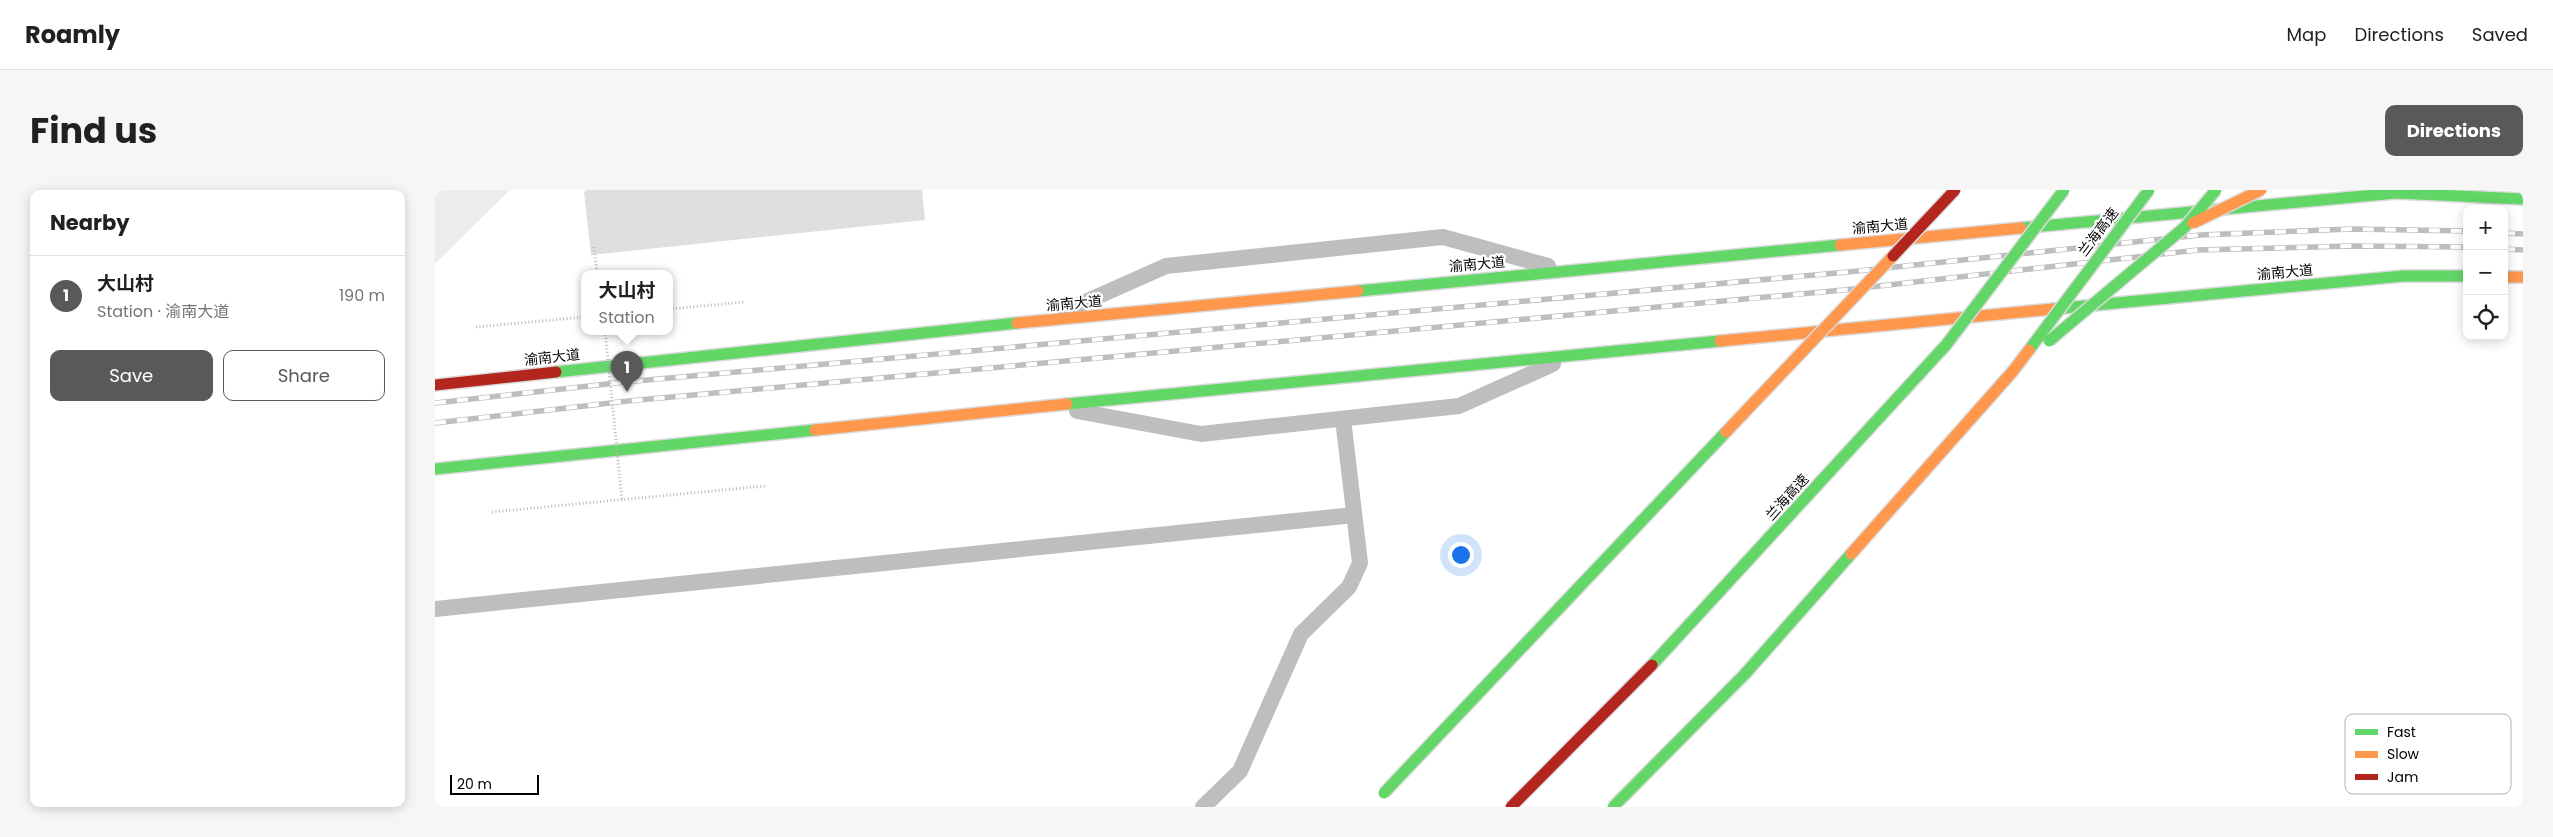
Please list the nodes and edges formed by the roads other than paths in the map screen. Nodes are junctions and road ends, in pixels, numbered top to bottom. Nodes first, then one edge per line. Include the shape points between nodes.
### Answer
1 (1955, 190) edge
2 (2064, 190) edge
3 (2149, 190) edge
4 (2216, 190) edge
5 (2261, 190) edge
6 (2523, 199) edge
7 (2185, 227) junction
8 (1565, 271) junction
9 (2463, 276) edge
10 (2508, 277) edge
11 (2523, 277) edge
12 (1045, 320) junction
13 (1572, 355) junction
14 (2013, 371) junction
15 (435, 385) edge
16 (1051, 406) junction
17 (1343, 419) junction
18 (435, 469) edge
19 (1355, 516) junction
20 (435, 609) edge
21 (1382, 796) dead end
22 (1203, 807) edge
23 (1511, 807) edge
24 (1613, 807) edge

1 - 21 highway, bridge
2 - 23 highway, 兰海高速, bridge via 1946,345 1680,637
3 - 14 highway, 兰海高速, bridge
4 - 7 highway, bridge
5 - 7 highway, bridge
6 - 8 highway, 渝南大道 via 2396,193
7 - 14 highway, bridge
8 - 12 highway, 渝南大道
8 - 12 lane via 1443,238 1166,266
9 - 13 highway, 渝南大道 via 2403,276
10 - 11 highway
12 - 15 highway, 渝南大道
13 - 16 highway, 渝南大道
13 - 17 lane via 1459,406
14 - 24 highway, 兰海高速, bridge via 1745,674
16 - 17 lane via 1201,434
16 - 18 highway, 渝南大道
17 - 19 lane
19 - 20 lane
19 - 22 lane via 1360,563 1349,587 1301,634 1240,771

